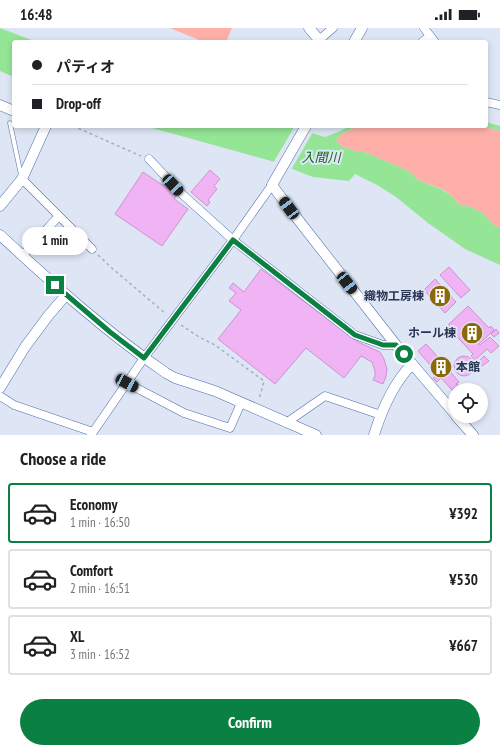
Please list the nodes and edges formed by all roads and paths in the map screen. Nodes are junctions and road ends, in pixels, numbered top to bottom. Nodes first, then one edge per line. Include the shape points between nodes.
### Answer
1 (310, 28) edge
2 (333, 28) edge
3 (362, 28) edge
4 (424, 28) edge
5 (433, 39) edge
6 (319, 40) edge
7 (321, 40) edge
8 (355, 40) edge
9 (488, 103) edge
10 (0, 105) edge
11 (500, 106) edge
12 (12, 110) edge
13 (10, 123) dead end
14 (45, 128) edge
15 (78, 128) edge
16 (305, 128) edge
17 (150, 160) joint
18 (22, 179) junction
19 (275, 180) junction
20 (0, 206) edge
21 (58, 217) junction
22 (0, 235) edge
23 (233, 240) junction
24 (92, 249) joint
25 (23, 256) junction
26 (66, 295) junction
27 (173, 320) junction
28 (396, 345) junction
29 (144, 358) junction
30 (412, 364) junction
31 (127, 383) junction
32 (0, 388) edge
33 (0, 396) edge
34 (241, 403) junction
35 (448, 406) edge
36 (256, 409) junction
37 (381, 416) junction
38 (286, 423) junction
39 (463, 423) edge
40 (375, 431) edge
41 (92, 434) edge
42 (316, 435) edge
43 (473, 435) edge

1 - 6 street
2 - 7 street
3 - 8 street
4 - 5 street
9 - 11 street
10 - 12 street
13 - 18 lane
14 - 18 street
15 - 17 path
16 - 19 street
17 - 23 street via 182,194
18 - 20 street
18 - 21 street
19 - 23 street
19 - 28 street via 289,208
21 - 24 street
21 - 25 street
22 - 25 street
23 - 27 street
23 - 28 street via 355,335 383,345
24 - 27 path
25 - 26 street
26 - 29 street
26 - 32 street via 24,347
27 - 29 street
27 - 36 path via 215,345 264,381
28 - 30 street
29 - 31 street
29 - 34 street via 175,378
30 - 35 street
30 - 37 street via 399,379
31 - 34 street via 184,413 230,428
31 - 41 street
33 - 41 street via 14,405
34 - 36 street
36 - 38 street
37 - 38 street via 325,396
37 - 40 street
38 - 42 street
39 - 43 street

